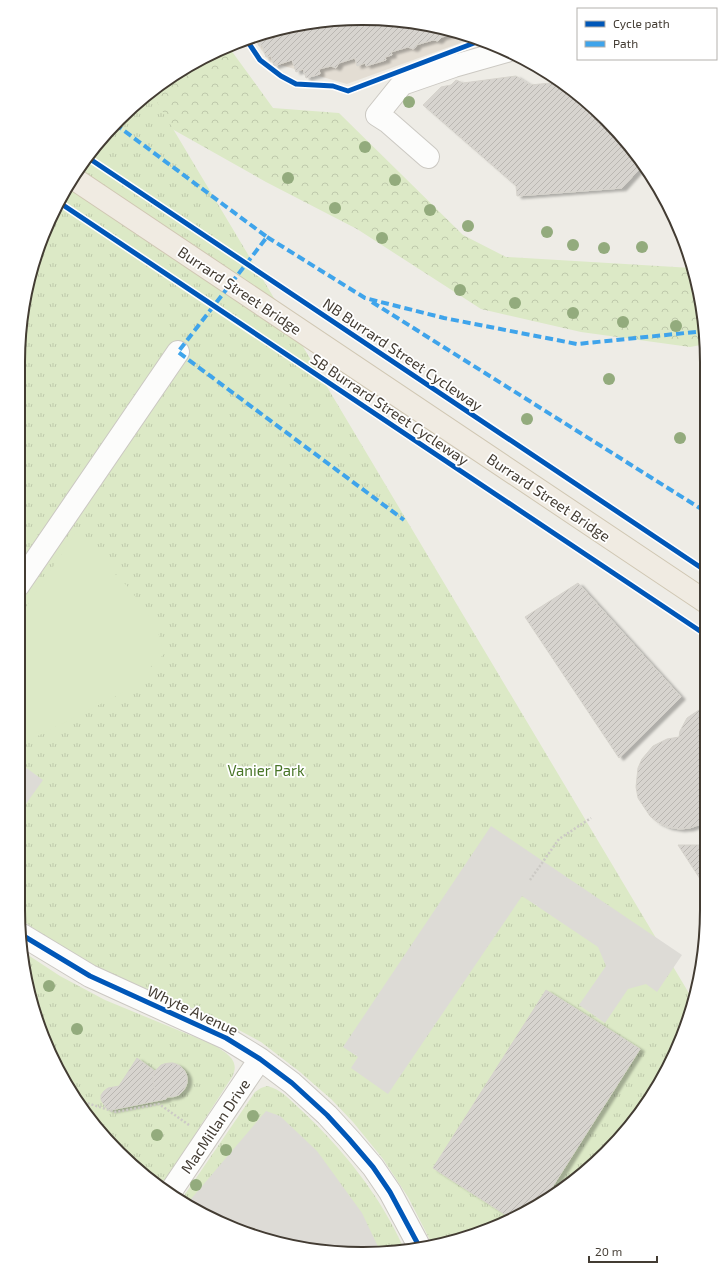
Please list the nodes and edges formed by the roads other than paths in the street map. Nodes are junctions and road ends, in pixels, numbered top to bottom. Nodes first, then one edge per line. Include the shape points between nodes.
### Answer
1 (498, 54) edge
2 (428, 156) dead end
3 (78, 182) edge
4 (178, 352) dead end
5 (25, 576) edge
6 (700, 598) edge
7 (27, 938) edge
8 (260, 1059) junction
9 (173, 1188) edge
10 (417, 1243) edge

1 - 2 street via 402,84 377,115
3 - 6 main road, Burrard Street Bridge
4 - 5 street
7 - 8 street, Whyte Avenue via 90,976 226,1038
8 - 9 street, MacMillan Drive
8 - 10 street, Whyte Avenue via 292,1083 327,1115 373,1167 390,1192

